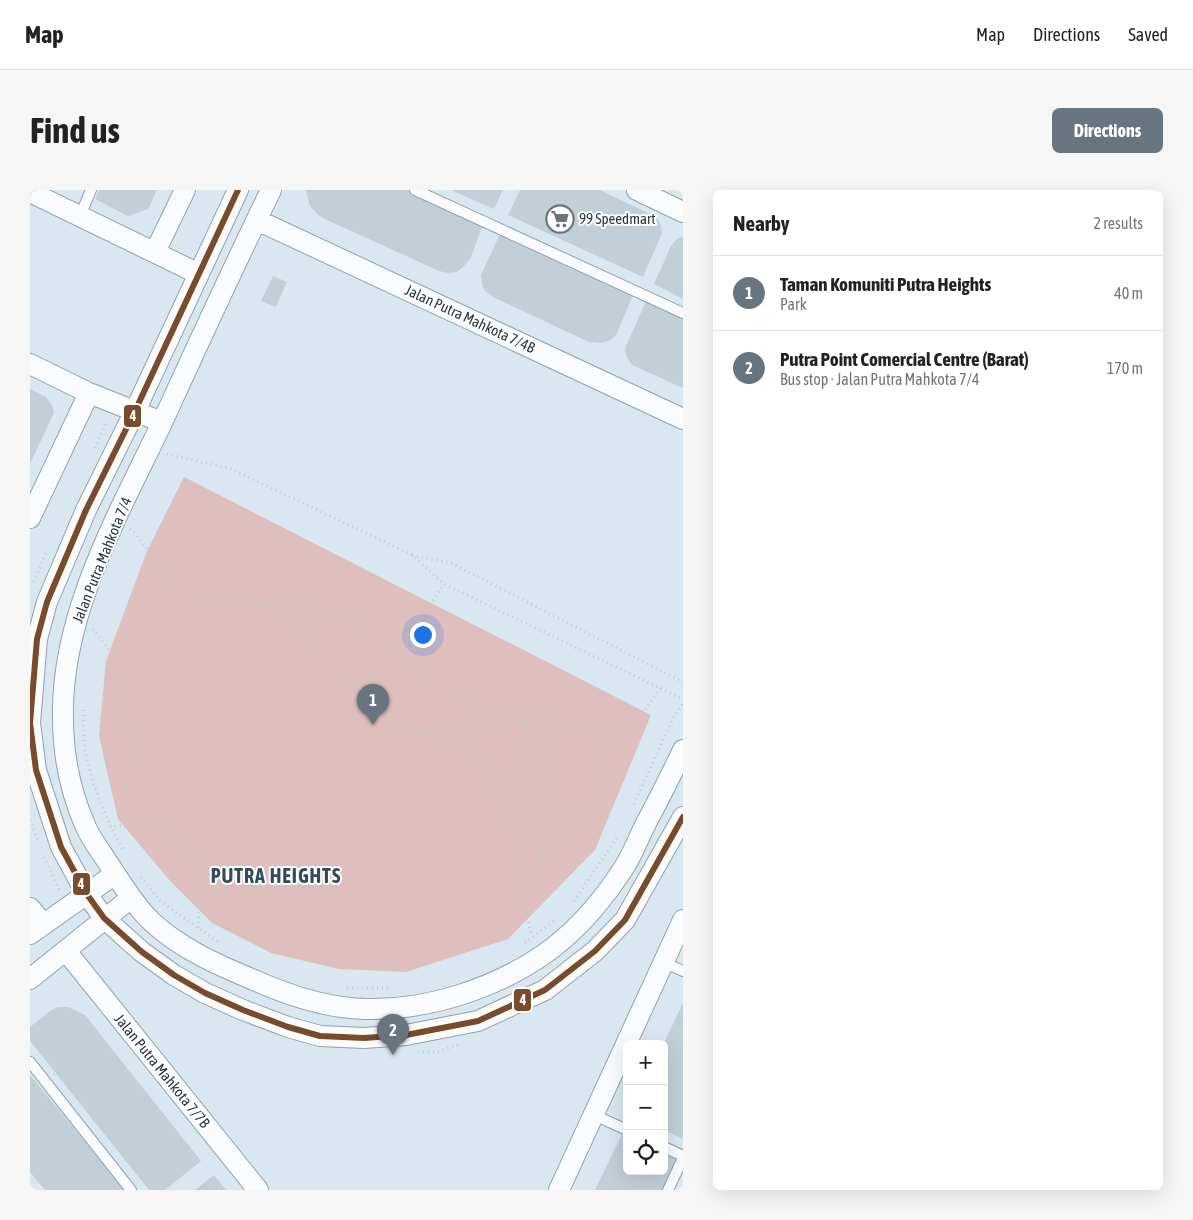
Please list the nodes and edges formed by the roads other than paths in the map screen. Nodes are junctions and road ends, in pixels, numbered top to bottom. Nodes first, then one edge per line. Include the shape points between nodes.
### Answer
1 (92, 190) edge
2 (185, 190) edge
3 (238, 190) edge
4 (271, 190) edge
5 (415, 190) edge
6 (637, 190) edge
7 (30, 192) edge
8 (683, 212) edge
9 (80, 216) junction
10 (256, 220) junction
11 (156, 252) junction
12 (199, 274) junction
13 (683, 312) edge
14 (30, 364) edge
15 (89, 393) junction
16 (135, 411) junction
17 (683, 418) edge
18 (162, 422) junction
19 (30, 518) edge
20 (682, 752) edge
21 (683, 817) edge
22 (115, 874) junction
23 (86, 893) junction
24 (131, 898) junction
25 (30, 908) edge
26 (104, 918) junction
27 (683, 920) edge
28 (36, 929) edge
29 (66, 951) junction
30 (663, 962) junction
31 (683, 971) edge
32 (30, 979) edge
33 (30, 1062) edge
34 (594, 1115) junction
35 (623, 1128) edge
36 (668, 1149) edge
37 (683, 1157) edge
38 (131, 1190) edge
39 (258, 1190) edge
40 (559, 1190) edge
41 (668, 1190) edge

1 - 9 lane
2 - 11 street
3 - 12 street, Jalan Putra Mahkota 7/4
4 - 10 street, Jalan Putra Mahkota 7/4
5 - 13 lane
6 - 8 street
7 - 9 street
9 - 11 street
10 - 17 street, Jalan Putra Mahkota 7/4B
10 - 18 street, Jalan Putra Mahkota 7/4
11 - 12 street
12 - 16 street, Jalan Putra Mahkota 7/4
14 - 15 street
15 - 16 street
15 - 19 street
16 - 18 street
16 - 23 street, Jalan Putra Mahkota 7/4 via 86,510 47,602 38,639 34,678 30,723 36,770 61,847
18 - 22 street, Jalan Putra Mahkota 7/4 via 127,525 91,579 74,629 64,676 64,752 76,799 85,827
20 - 24 street, Jalan Putra Mahkota 7/4 via 621,873 586,918 544,954 516,970 483,986 440,1000 367,1009 323,1004 284,993 211,962 177,942 152,922
21 - 26 street, Jalan Putra Mahkota 7/4 via 625,920 588,957 545,990 478,1021 406,1034 364,1038 320,1036 243,1010 174,975
22 - 23 street
22 - 24 street, Jalan Putra Mahkota 7/4
23 - 26 street, Jalan Putra Mahkota 7/4
23 - 28 street
24 - 26 street
25 - 28 street
26 - 29 street
27 - 30 street
29 - 32 street
29 - 39 street, Jalan Putra Mahkota 7/7B
30 - 31 lane
30 - 34 street
33 - 38 lane
34 - 35 lane
34 - 40 street
36 - 37 lane
37 - 41 lane

